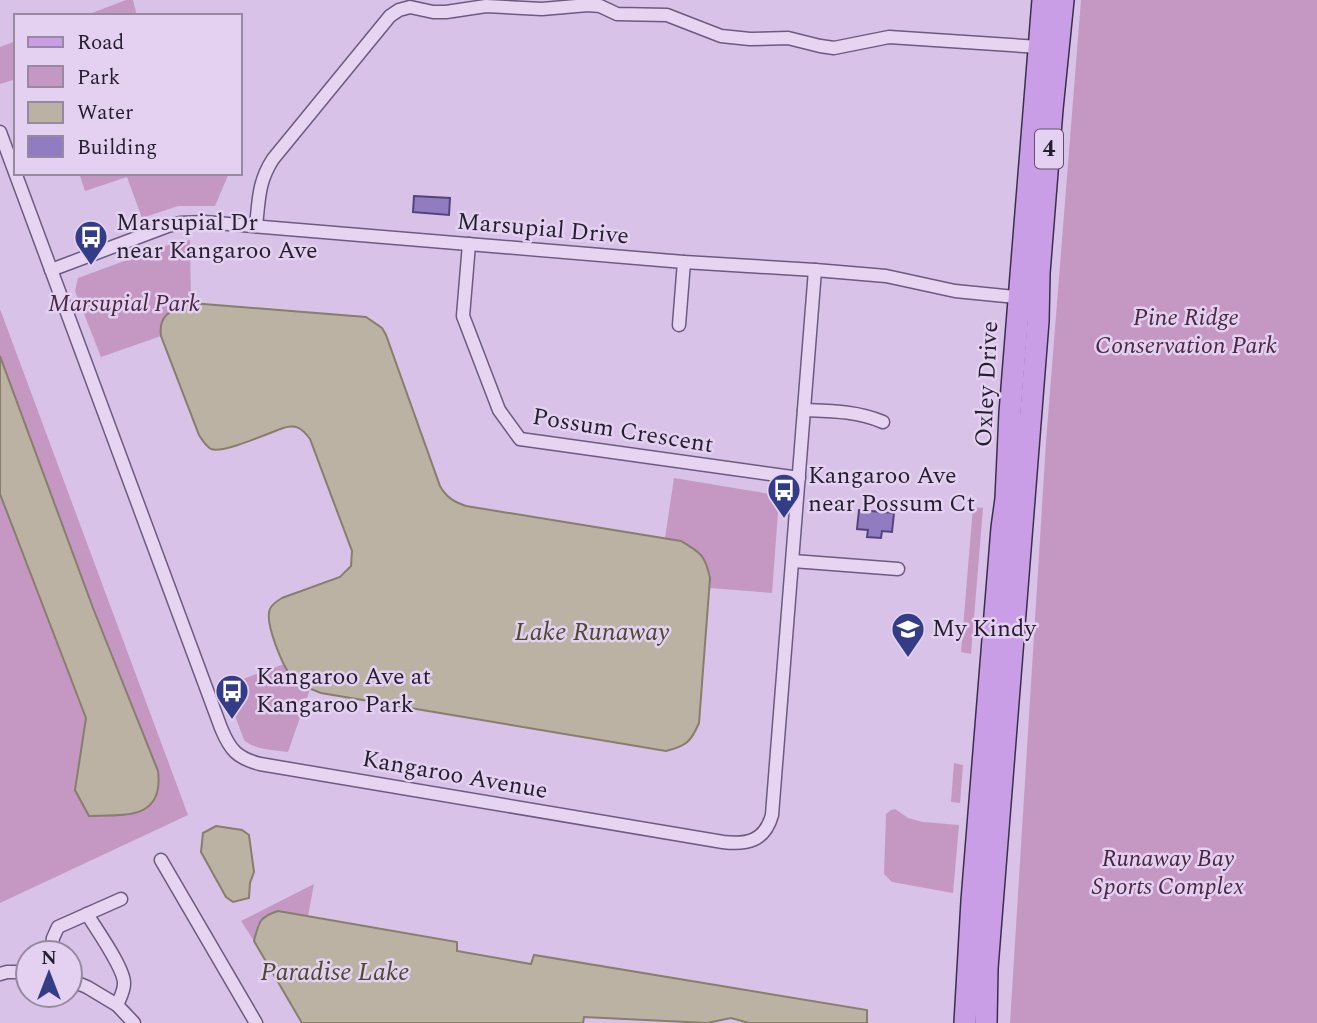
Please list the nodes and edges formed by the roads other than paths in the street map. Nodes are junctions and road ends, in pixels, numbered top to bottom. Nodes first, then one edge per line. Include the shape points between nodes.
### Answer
1 (1042, 0) edge
2 (1063, 0) edge
3 (1039, 47) junction
4 (0, 132) edge
5 (14, 170) edge
6 (16, 175) edge
7 (256, 226) junction
8 (469, 244) junction
9 (684, 262) junction
10 (51, 270) junction
11 (815, 270) junction
12 (1029, 298) junction
13 (680, 325) dead end
14 (804, 410) junction
15 (883, 422) dead end
16 (799, 478) junction
17 (793, 561) junction
18 (898, 569) dead end
19 (161, 860) dead end
20 (121, 899) dead end
21 (87, 914) junction
22 (52, 939) edge
23 (84, 986) edge
24 (117, 1005) junction
25 (134, 1023) edge
26 (256, 1023) edge
27 (965, 1023) edge
28 (986, 1023) edge

1 - 3 main road, Oxley Drive / 4
2 - 12 main road, Oxley Drive / 4 via 1039,273
3 - 7 street via 889,37 834,48 788,38 721,36 667,15 617,14 600,6 486,6 446,12 410,7 390,16 273,159 260,184
3 - 12 main road, Oxley Drive / 4
4 - 5 street, Kangaroo Avenue
6 - 10 street, Kangaroo Avenue
7 - 8 street, Marsupial Drive
7 - 10 street, Marsupial Drive via 180,223
8 - 9 street, Marsupial Drive
8 - 16 street, Possum Crescent via 463,316 499,410 520,439
9 - 11 street, Marsupial Drive
9 - 13 street
10 - 17 street, Kangaroo Avenue via 225,738 233,751 249,761 723,842 751,841 766,830 772,816
11 - 12 street, Marsupial Drive
11 - 14 street, Kangaroo Avenue
12 - 27 main road, Oxley Drive / 4 via 1010,413
12 - 28 main road, Oxley Drive / 4
14 - 15 street via 853,412
14 - 16 street, Kangaroo Avenue
16 - 17 street, Kangaroo Avenue
17 - 18 street
19 - 26 street
20 - 21 street
21 - 22 street via 58,927
21 - 24 street via 125,982
23 - 24 street
24 - 25 street

